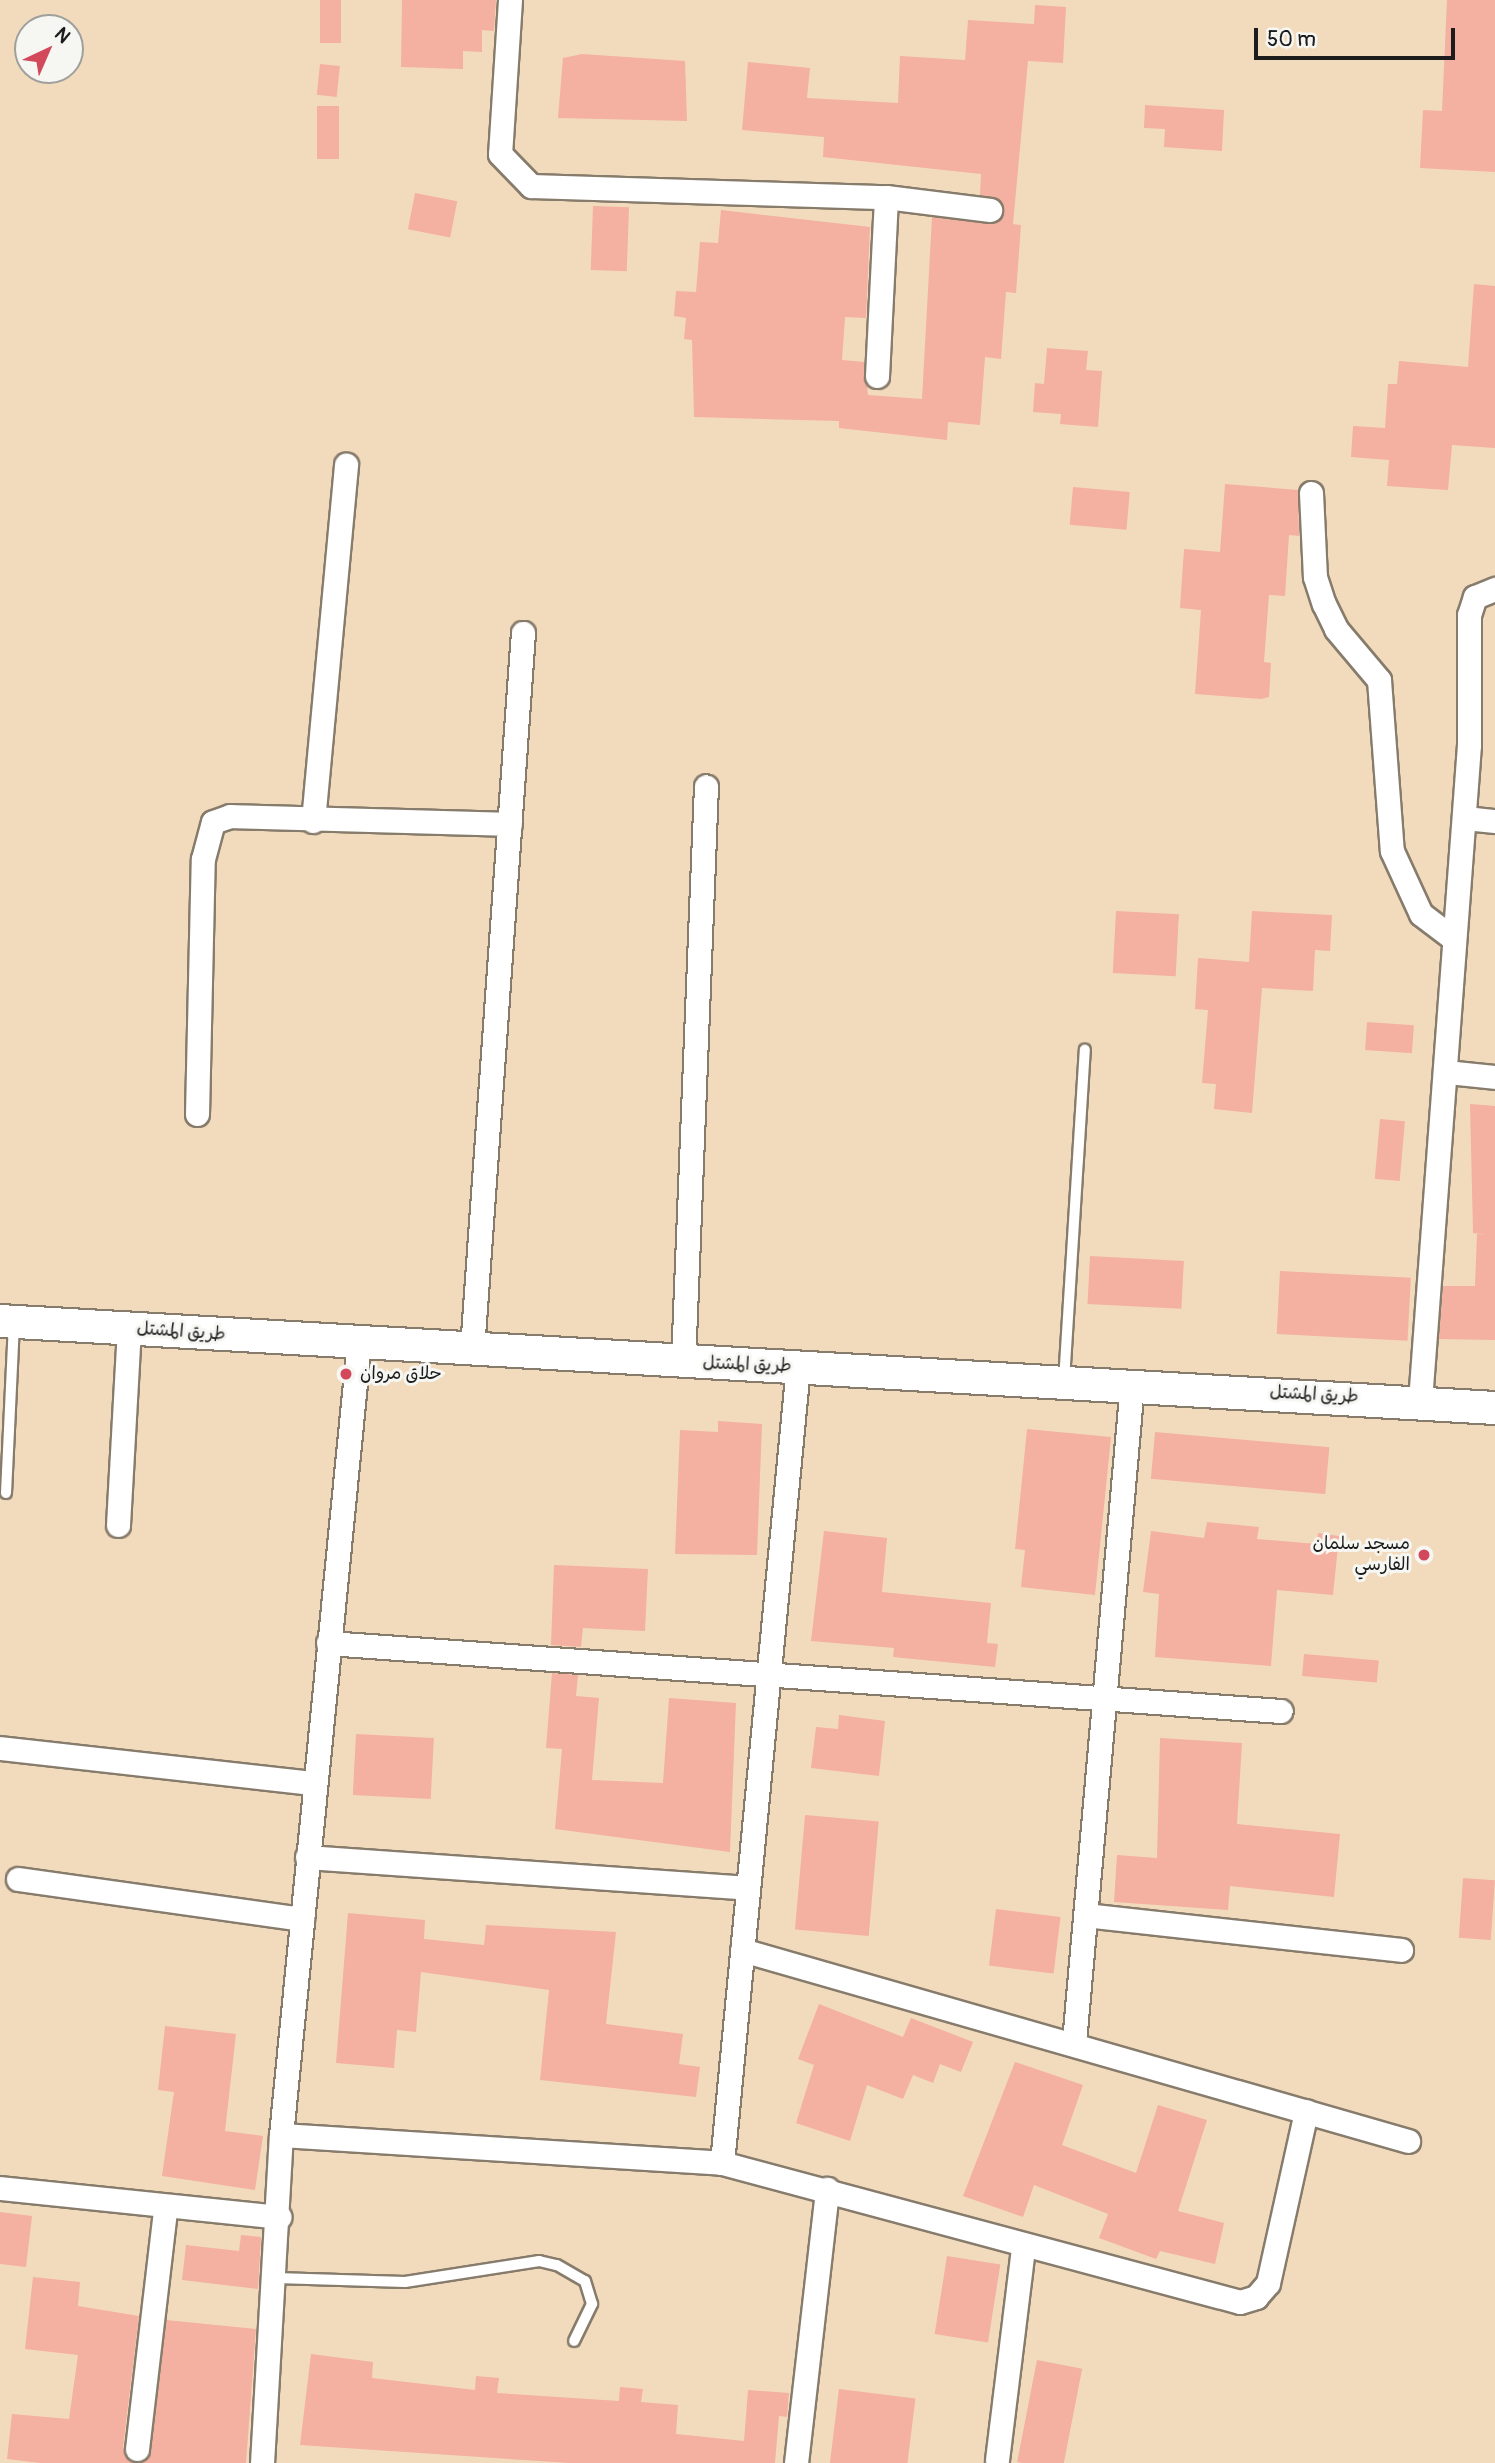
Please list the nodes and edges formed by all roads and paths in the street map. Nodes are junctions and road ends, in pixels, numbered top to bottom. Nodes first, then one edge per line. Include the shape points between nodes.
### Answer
1 (510, 0) edge
2 (886, 197) junction
3 (990, 209) dead end
4 (877, 376) dead end
5 (346, 465) dead end
6 (1311, 493) dead end
7 (1495, 589) edge
8 (523, 633) dead end
9 (706, 786) dead end
10 (1465, 818) junction
11 (313, 821) junction
12 (1495, 821) edge
13 (510, 824) junction
14 (1454, 939) junction
15 (1085, 1050) dead end
16 (1447, 1072) junction
17 (1495, 1077) edge
18 (197, 1114) dead end
19 (7, 1321) edge
20 (129, 1329) junction
21 (359, 1343) junction
22 (472, 1349) junction
23 (683, 1363) junction
24 (798, 1366) junction
25 (1064, 1381) junction
26 (1132, 1384) junction
27 (1420, 1401) junction
28 (1495, 1408) edge
29 (6, 1493) dead end
30 (118, 1525) dead end
31 (328, 1643) junction
32 (768, 1677) junction
33 (1103, 1702) junction
34 (1282, 1711) dead end
35 (0, 1748) edge
36 (314, 1783) junction
37 (307, 1857) junction
38 (18, 1879) dead end
39 (748, 1888) junction
40 (1085, 1915) junction
41 (302, 1919) junction
42 (742, 1950) junction
43 (1401, 1950) dead end
44 (1074, 2042) junction
45 (1306, 2110) junction
46 (281, 2135) junction
47 (1408, 2141) dead end
48 (722, 2163) junction
49 (0, 2188) edge
50 (827, 2189) junction
51 (166, 2210) junction
52 (279, 2217) junction
53 (1023, 2249) junction
54 (276, 2278) junction
55 (574, 2341) dead end
56 (137, 2449) dead end
57 (997, 2460) dead end
58 (262, 2463) edge
59 (796, 2463) edge

1 - 2 street via 500,154 531,186
2 - 3 street
2 - 4 street
5 - 11 street
6 - 14 street via 1315,578 1324,604 1379,680 1392,851 1421,914
7 - 10 street via 1475,597 1469,615
8 - 13 street
9 - 23 street
10 - 12 street
10 - 14 street
11 - 13 street
11 - 18 street via 230,817 213,822 205,838
13 - 22 street
14 - 16 street
15 - 25 lane
16 - 17 street
16 - 27 street
19 - 20 main road, طريق المشتل
19 - 29 lane
20 - 21 main road, طريق المشتل
20 - 30 street
21 - 22 main road, طريق المشتل
21 - 31 street
22 - 23 main road, طريق المشتل
23 - 24 main road, طريق المشتل
24 - 25 main road, طريق المشتل
24 - 32 street
25 - 26 main road, طريق المشتل
26 - 27 main road, طريق المشتل
26 - 33 street
27 - 28 main road, طريق المشتل
31 - 32 street
31 - 36 street
32 - 33 street
32 - 39 street
33 - 34 street
33 - 40 street
35 - 36 street
36 - 37 street
37 - 39 street
37 - 41 street
38 - 41 street
39 - 42 street
40 - 43 street
40 - 44 street
41 - 46 street
42 - 44 street
42 - 48 street
44 - 45 street
45 - 47 street
45 - 53 street via 1268,2283 1256,2297 1240,2302
46 - 48 street
46 - 52 street
48 - 50 street
49 - 51 street
50 - 53 street
50 - 59 street
51 - 52 street
51 - 56 street
52 - 54 street
53 - 57 street
54 - 55 lane via 405,2282 539,2261 557,2265 585,2281 592,2304
54 - 58 street

